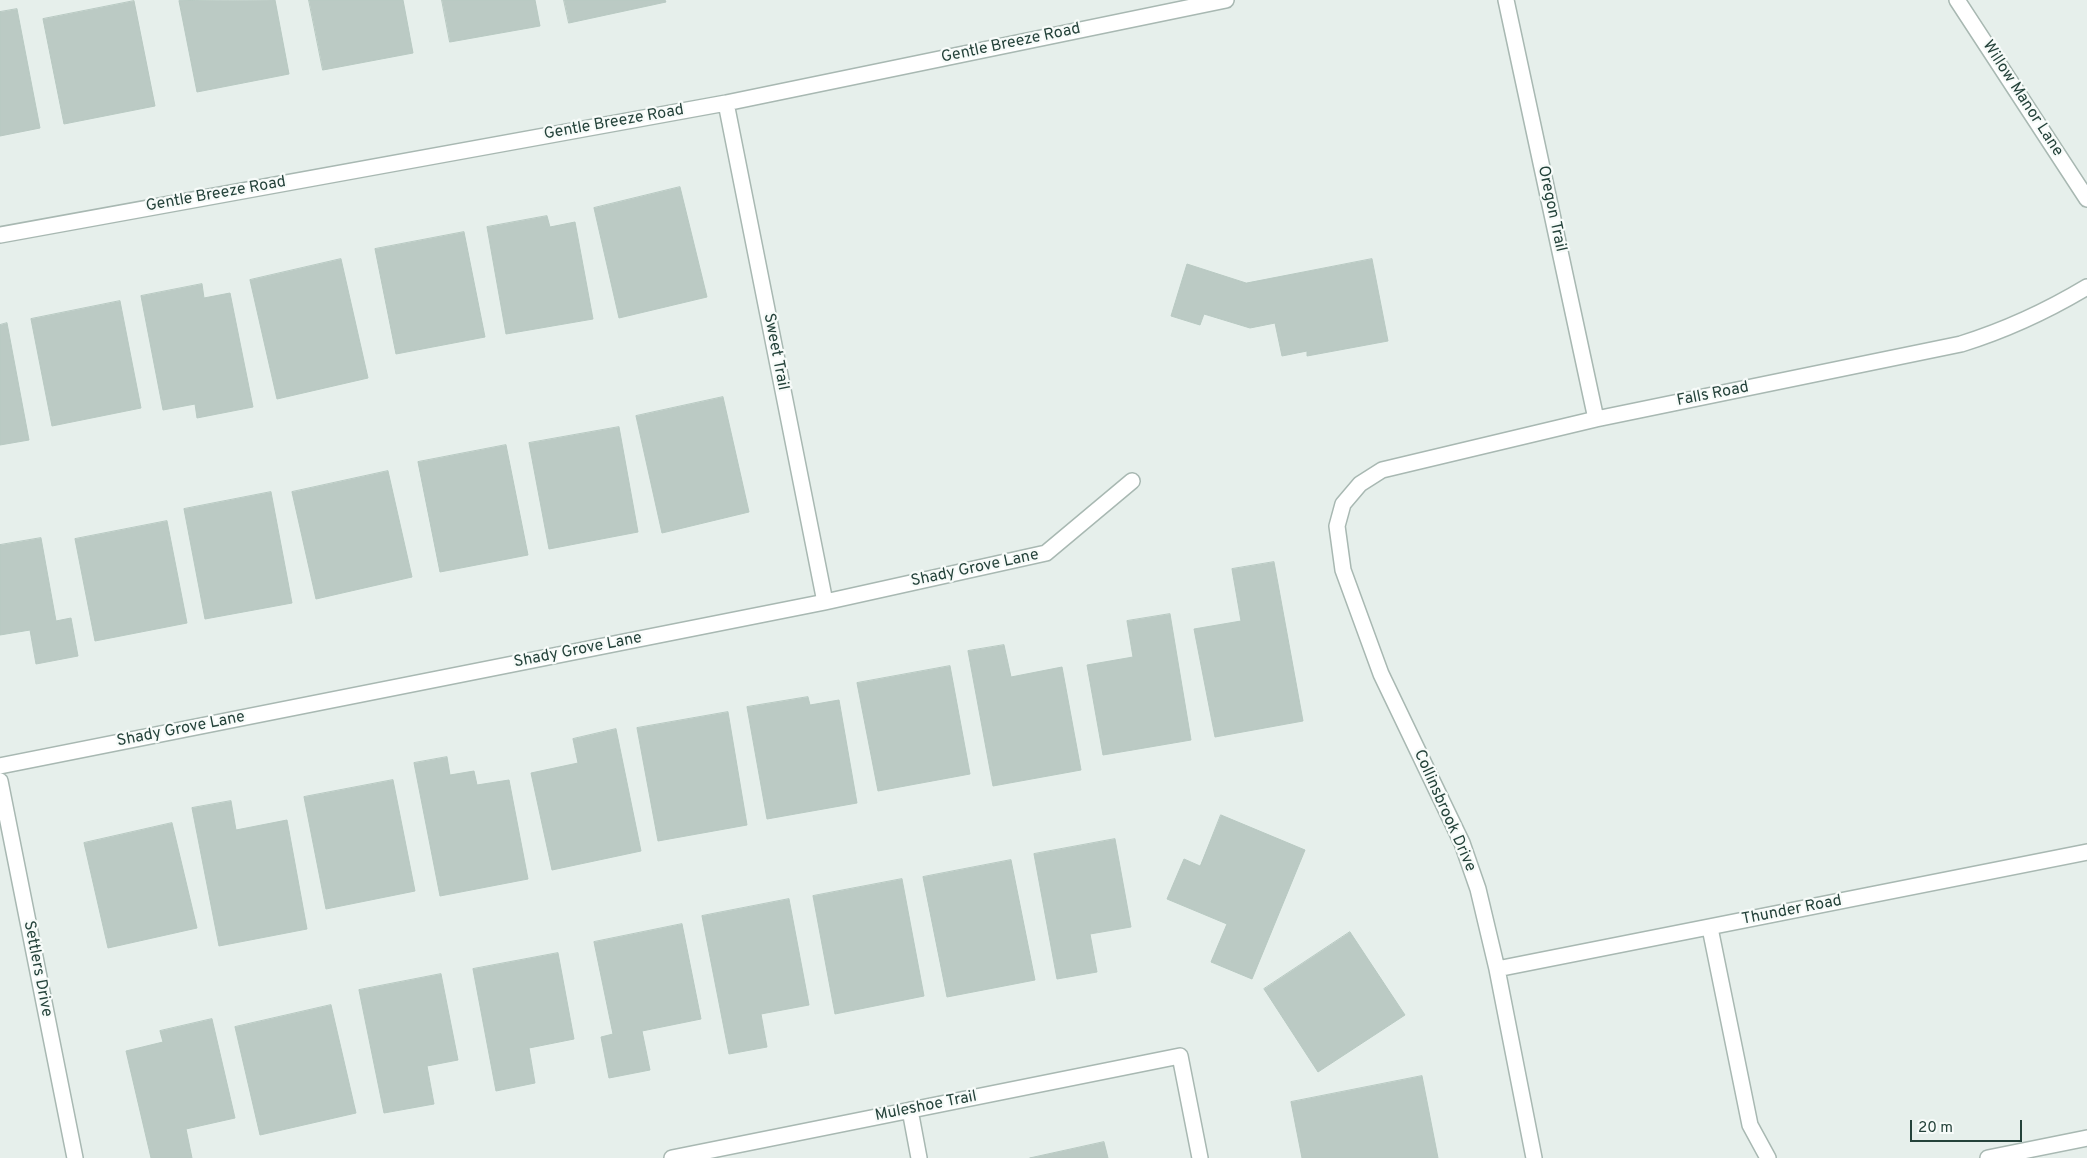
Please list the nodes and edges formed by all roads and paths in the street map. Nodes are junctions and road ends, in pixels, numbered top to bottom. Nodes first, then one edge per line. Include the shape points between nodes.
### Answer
1 (1226, 0) edge
2 (1506, 0) edge
3 (1957, 0) edge
4 (726, 103) junction
5 (2087, 199) edge
6 (0, 234) edge
7 (2087, 287) edge
8 (1596, 419) junction
9 (1132, 481) dead end
10 (1343, 504) joint
11 (825, 602) junction
12 (0, 766) edge
13 (0, 781) edge
14 (2087, 852) edge
15 (1710, 928) junction
16 (1497, 969) junction
17 (910, 1110) junction
18 (2087, 1138) edge
19 (75, 1158) edge
20 (672, 1158) edge
21 (919, 1158) edge
22 (1200, 1158) edge
23 (1534, 1158) edge
24 (1768, 1158) edge
25 (1988, 1158) edge

1 - 4 street, Gentle Breeze Road
2 - 8 street, Oregon Trail
3 - 5 street, Willow Manor Lane
4 - 6 street, Gentle Breeze Road
4 - 11 street, Sweet Trail
7 - 8 street, Falls Road via 2034,317 1961,344
8 - 10 street, Falls Road via 1382,470 1360,484
9 - 11 street, Shady Grove Lane via 1046,553
10 - 16 street, Collinsbrook Drive via 1337,526 1343,570 1381,674 1462,843 1478,889
11 - 12 street, Shady Grove Lane
13 - 19 street, Settlers Drive
14 - 15 street, Thunder Road
15 - 16 street, Thunder Road
15 - 24 street via 1750,1125
16 - 23 street, Collinsbrook Drive
17 - 20 street, Muleshoe Trail
17 - 21 street
17 - 22 street, Muleshoe Trail via 1180,1056
18 - 25 street

